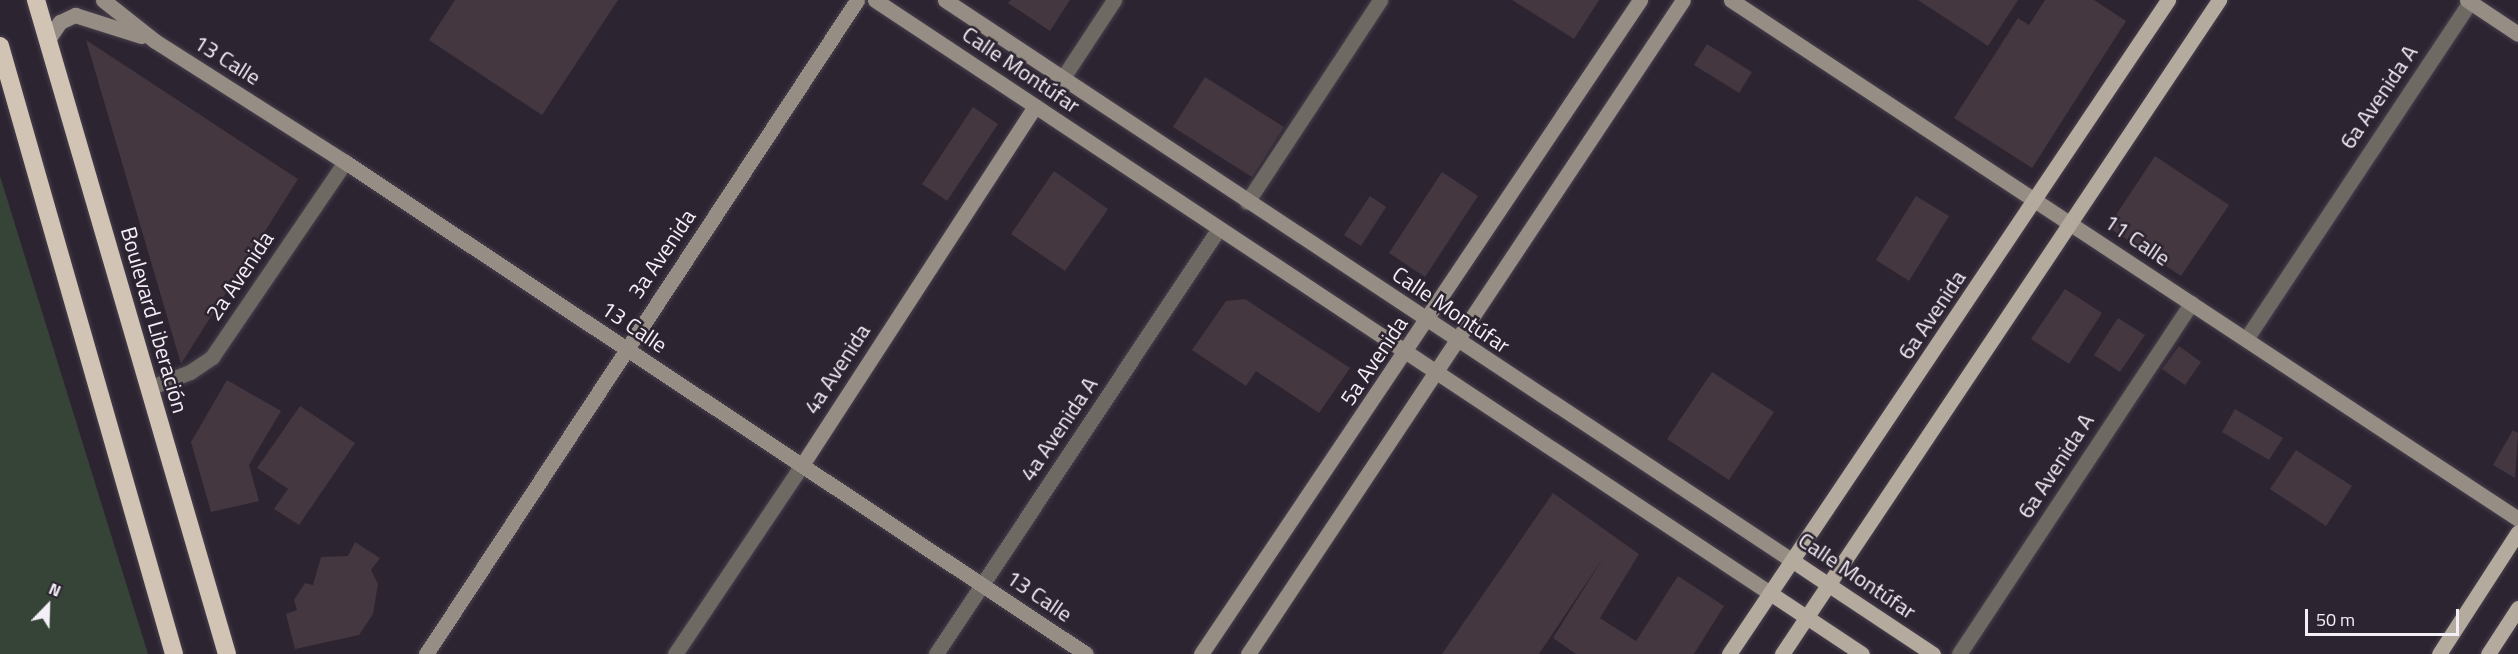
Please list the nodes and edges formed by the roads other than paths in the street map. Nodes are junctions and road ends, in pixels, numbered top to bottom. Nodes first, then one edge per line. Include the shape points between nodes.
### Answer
1 (36, 0) edge
2 (103, 0) edge
3 (857, 0) edge
4 (875, 0) edge
5 (945, 0) edge
6 (1114, 0) edge
7 (1380, 0) edge
8 (1640, 0) edge
9 (1683, 0) edge
10 (1731, 0) edge
11 (2168, 0) edge
12 (2219, 0) edge
13 (2469, 1) edge
14 (2518, 34) edge
15 (48, 41) junction
16 (155, 41) junction
17 (0, 46) edge
18 (1062, 79) junction
19 (1035, 106) junction
20 (345, 162) junction
21 (2036, 200) junction
22 (1248, 202) junction
23 (2072, 224) junction
24 (1219, 228) junction
25 (2191, 303) junction
26 (1428, 321) junction
27 (2246, 339) junction
28 (1457, 342) junction
29 (626, 349) junction
30 (1407, 353) junction
31 (1437, 373) junction
32 (149, 388) junction
33 (801, 465) junction
34 (2518, 519) edge
35 (2518, 532) edge
36 (1793, 561) junction
37 (982, 585) junction
38 (1829, 585) junction
39 (1770, 593) junction
40 (2518, 608) edge
41 (1807, 617) junction
42 (174, 654) edge
43 (227, 654) edge
44 (426, 654) edge
45 (675, 654) edge
46 (936, 654) edge
47 (1086, 654) edge
48 (1201, 654) edge
49 (1248, 654) edge
50 (1729, 654) edge
51 (1782, 654) edge
52 (1862, 654) edge
53 (1933, 654) edge
54 (1959, 654) edge
55 (2439, 654) edge
56 (2488, 654) edge

1 - 15 highway, Boulevard Liberación
2 - 16 street, 13 Calle
3 - 29 street, 3a Avenida
4 - 19 street, Calle Montúfar
5 - 18 street, Calle Montúfar
6 - 18 street
7 - 22 street
8 - 26 street, 5a Avenida
9 - 28 street
10 - 21 street, 11 Calle
11 - 21 main road, 6a Avenida
12 - 23 main road
13 - 14 street
13 - 27 street, 6a Avenida A
15 - 16 street, 13 Calle via 60,22 75,15
15 - 32 highway, Boulevard Liberación
16 - 20 street, 13 Calle
17 - 42 highway
18 - 22 street, Calle Montúfar
19 - 24 street, Calle Montúfar
19 - 33 street, 4a Avenida
20 - 29 street, 13 Calle
20 - 32 street, 2a Avenida via 212,357 190,372
21 - 23 street, 11 Calle
21 - 36 main road, 6a Avenida
22 - 26 street, Calle Montúfar
23 - 25 street, 11 Calle
23 - 38 main road
24 - 30 street, Calle Montúfar
24 - 37 street, 4a Avenida A
25 - 27 street, 11 Calle
25 - 54 street, 6a Avenida A
26 - 28 street, Calle Montúfar
26 - 30 street, 5a Avenida
27 - 34 street, 11 Calle
28 - 31 street
28 - 36 street, Calle Montúfar
29 - 33 street, 13 Calle
29 - 44 street, 3a Avenida
30 - 31 street, Calle Montúfar
30 - 48 street, 5a Avenida
31 - 39 street, Calle Montúfar
31 - 49 street
32 - 43 highway, Boulevard Liberación
33 - 37 street, 13 Calle
33 - 45 street, 4a Avenida
35 - 55 main road
36 - 38 main road, Calle Montúfar
36 - 39 main road, 6a Avenida
37 - 46 street, 4a Avenida A
37 - 47 street, 13 Calle
38 - 41 main road
38 - 53 main road, Calle Montúfar
39 - 41 main road, Calle Montúfar
39 - 50 main road, 6a Avenida
40 - 56 main road
41 - 51 main road
41 - 52 main road, Calle Montúfar

